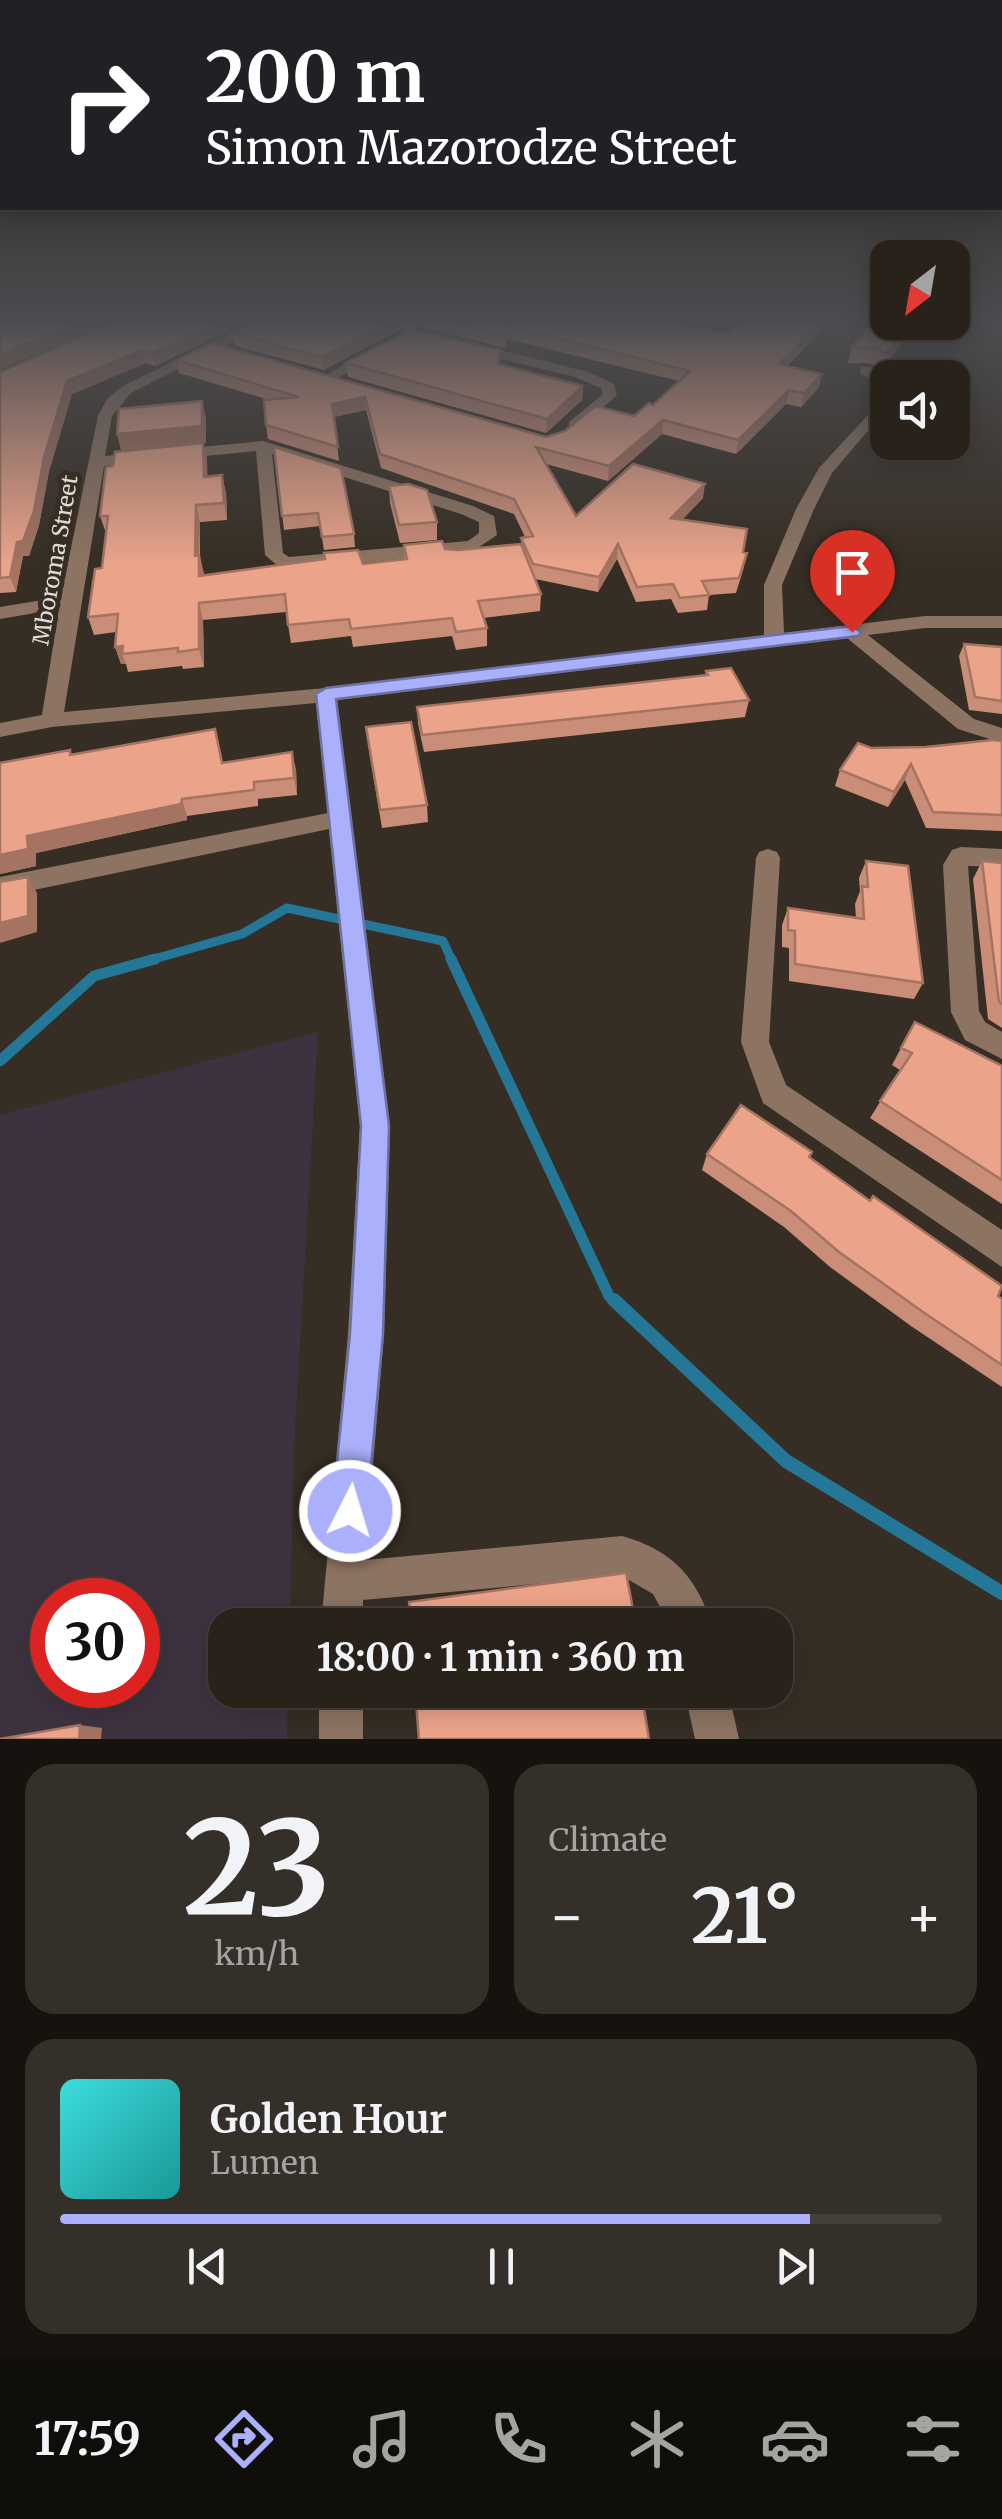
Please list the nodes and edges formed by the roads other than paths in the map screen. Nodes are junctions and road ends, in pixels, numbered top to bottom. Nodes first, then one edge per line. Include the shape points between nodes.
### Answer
1 (112, 403) edge
2 (600, 403) edge
3 (870, 418) edge
4 (557, 439) edge
5 (262, 446) junction
6 (95, 462) junction
7 (70, 601) junction
8 (0, 613) edge
9 (1002, 622) edge
10 (852, 632) junction
11 (774, 641) junction
12 (326, 694) junction
13 (52, 720) junction
14 (0, 730) edge
15 (1002, 736) edge
16 (343, 818) junction
17 (768, 858) dead end
18 (1002, 858) edge
19 (0, 888) edge
20 (1002, 1048) edge
21 (1002, 1250) edge
22 (342, 1582) junction
23 (342, 1608) edge
24 (685, 1608) edge
25 (341, 1708) edge
26 (710, 1708) edge
27 (341, 1739) edge
28 (716, 1739) edge

1 - 6 street, Mboroma Street
2 - 4 street
3 - 11 street via 824,471 773,585
5 - 5 street via 274,556 284,562 473,546 488,535 488,520 468,510
5 - 6 street
6 - 7 street, Mboroma Street
7 - 8 street
7 - 13 street, Mboroma Street
9 - 10 street via 925,622
10 - 11 street
10 - 15 street via 966,724
11 - 12 street
12 - 13 street
12 - 16 street
13 - 14 street
16 - 19 street
16 - 22 street via 375,1126 366,1334
17 - 21 street via 755,1042 774,1094
18 - 20 street via 962,856 955,865 965,1012 976,1031
22 - 23 street
22 - 24 street via 622,1556 661,1573
25 - 27 street
26 - 28 street

